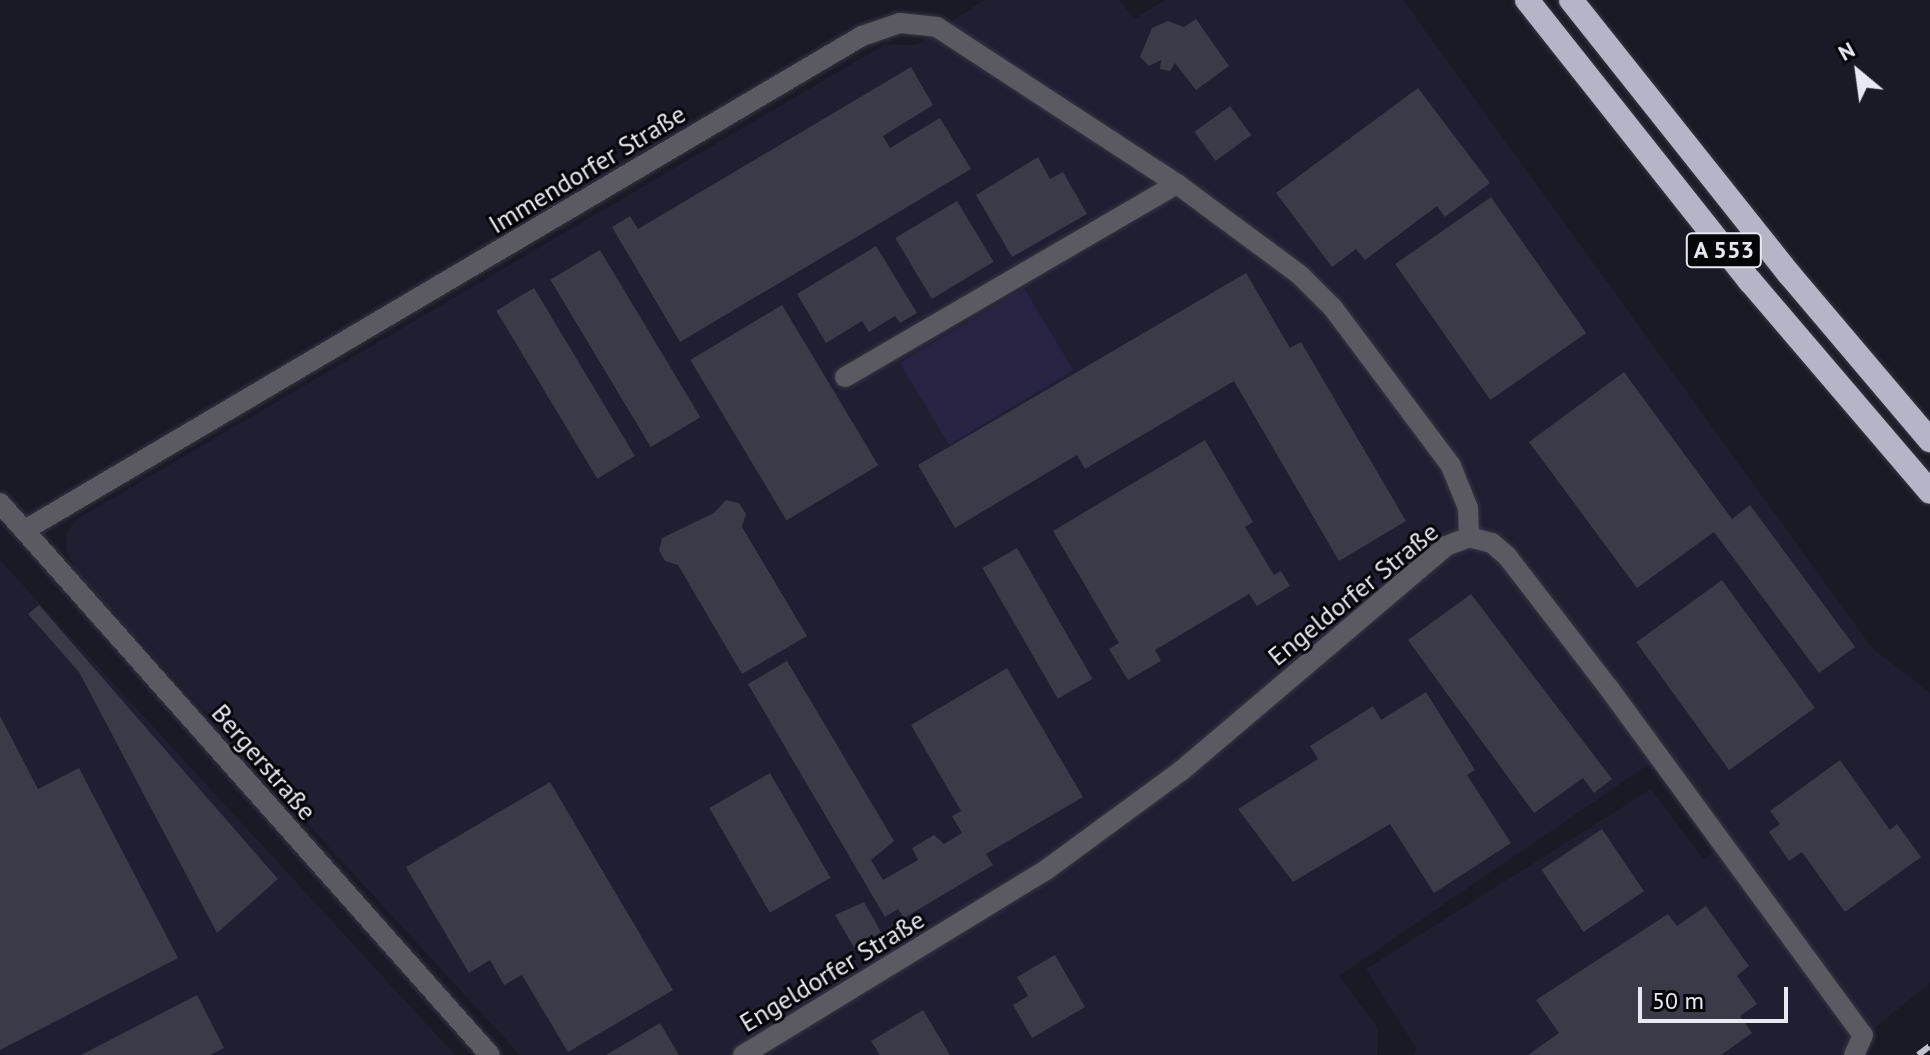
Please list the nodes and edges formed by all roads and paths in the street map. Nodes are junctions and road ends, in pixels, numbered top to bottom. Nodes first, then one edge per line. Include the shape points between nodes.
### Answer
1 (1527, 0) edge
2 (1571, 0) edge
3 (1177, 184) junction
4 (845, 377) dead end
5 (1930, 440) edge
6 (1930, 492) edge
7 (0, 503) edge
8 (25, 530) junction
9 (1469, 537) junction
10 (490, 1055) edge
11 (743, 1055) edge
12 (1854, 1055) edge

1 - 6 highway, A 553 via 1750,281
2 - 5 highway, A 553 via 1789,274
3 - 4 street
3 - 8 street, Immendorfer Straße via 937,27 900,23 862,36
3 - 9 street, Immendorfer Straße via 1300,275 1333,308 1451,466 1468,508
7 - 8 street, Bergerstraße
8 - 10 street, Bergerstraße
9 - 11 street, Engeldorfer Straße via 1446,546 1181,771 1046,870
9 - 12 street, Engeldorfer Straße via 1492,543 1507,556 1863,1035

